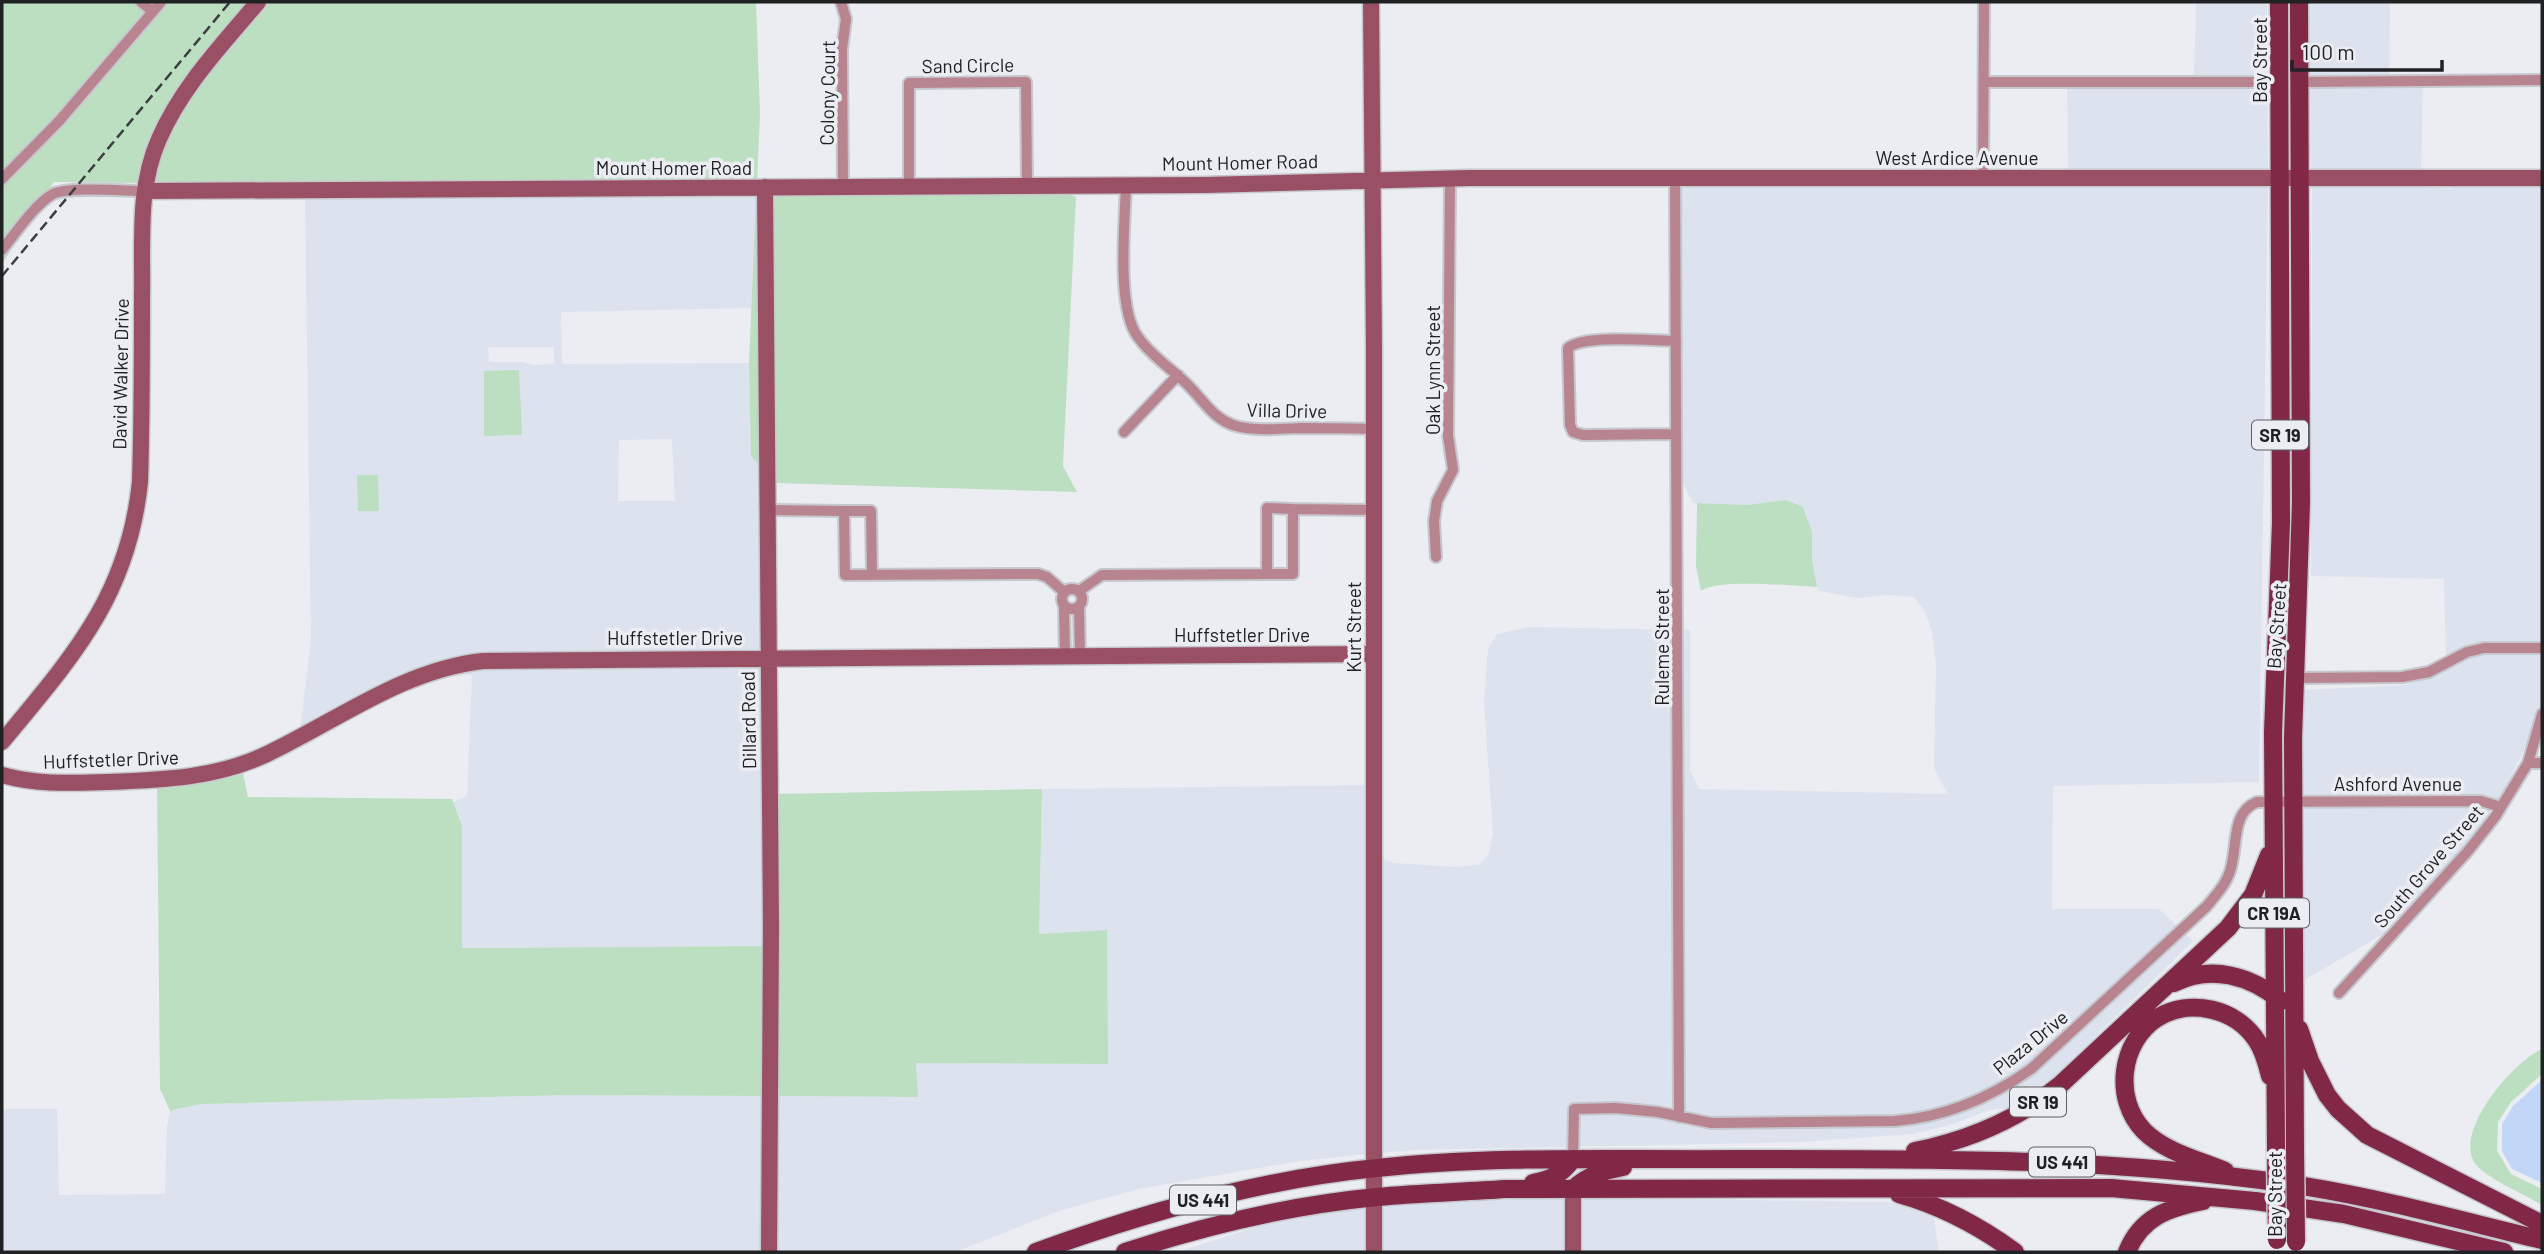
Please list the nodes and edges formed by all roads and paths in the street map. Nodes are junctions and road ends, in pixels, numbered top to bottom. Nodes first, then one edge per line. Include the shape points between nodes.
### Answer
1 (141, 2) edge
2 (160, 2) edge
3 (258, 2) edge
4 (841, 2) edge
5 (1371, 2) edge
6 (1984, 2) edge
7 (2279, 2) edge
8 (2299, 2) edge
9 (152, 11) junction
10 (2542, 80) edge
11 (1984, 82) junction
12 (2280, 82) junction
13 (2300, 82) junction
14 (1675, 177) junction
15 (1983, 178) junction
16 (2280, 178) junction
17 (2300, 178) junction
18 (2542, 178) edge
19 (2, 179) edge
20 (1372, 179) junction
21 (1450, 179) junction
22 (1126, 185) junction
23 (843, 186) junction
24 (909, 186) junction
25 (1027, 186) junction
26 (765, 187) junction
27 (145, 191) junction
28 (2, 250) edge
29 (1676, 341) junction
30 (2301, 360) junction
31 (2280, 361) junction
32 (1178, 375) junction
33 (1374, 429) junction
34 (1124, 432) dead end
35 (1676, 434) junction
36 (1293, 509) junction
37 (767, 510) junction
38 (1374, 510) junction
39 (844, 511) junction
40 (1436, 557) dead end
41 (873, 574) junction
42 (1267, 574) junction
43 (2280, 577) junction
44 (2300, 578) junction
45 (1059, 588) junction
46 (1083, 588) junction
47 (1063, 605) junction
48 (1079, 606) junction
49 (1072, 648) junction
50 (2542, 648) edge
51 (1374, 654) junction
52 (768, 658) junction
53 (2294, 678) junction
54 (2542, 714) edge
55 (2, 741) edge
56 (2528, 763) junction
57 (2542, 763) edge
58 (2, 775) edge
59 (2293, 800) junction
60 (2274, 801) junction
61 (2501, 807) junction
62 (2274, 831) junction
63 (2165, 988) junction
64 (2339, 993) dead end
65 (2275, 995) junction
66 (2293, 1010) junction
67 (2276, 1091) junction
68 (1679, 1117) junction
69 (1573, 1159) junction
70 (1657, 1159) junction
71 (1878, 1159) junction
72 (1374, 1168) junction
73 (2245, 1179) junction
74 (1878, 1188) junction
75 (1505, 1189) junction
76 (1573, 1189) junction
77 (1374, 1197) junction
78 (2220, 1197) junction
79 (2542, 1224) edge
80 (2542, 1240) edge
81 (2277, 1246) edge
82 (2296, 1247) edge
83 (1056, 1248) edge
84 (769, 1252) edge
85 (1036, 1252) edge
86 (1125, 1252) edge
87 (1374, 1252) edge
88 (1573, 1252) edge
89 (2015, 1252) edge
90 (2127, 1252) edge
91 (2504, 1252) edge

1 - 9 street
2 - 9 street
3 - 27 street, David Walker Drive via 174,108 158,141
4 - 23 street, Colony Court via 846,19
5 - 20 street, Kurt Street
6 - 11 street
7 - 12 main road, Bay Street / SR 19
8 - 13 main road, Bay Street / SR 19
9 - 19 street via 60,120
10 - 13 street
11 - 12 street
11 - 15 street
12 - 16 main road, Bay Street / SR 19
13 - 17 main road, Bay Street / SR 19
14 - 15 street, West Ardice Avenue
14 - 21 street, West Ardice Avenue
14 - 29 street, Ruleme Street
15 - 16 street, West Ardice Avenue
16 - 17 street, West Ardice Avenue
16 - 31 main road, Bay Street / SR 19
17 - 18 street, West Ardice Avenue
17 - 30 main road, Bay Street / SR 19
20 - 21 street, West Ardice Avenue
20 - 22 street, Mount Homer Road
20 - 33 street, Kurt Street
21 - 40 street, Oak Lynn Street via 1448,422 1453,470 1437,501
22 - 25 street, Mount Homer Road
22 - 32 street, Villa Drive via 1124,269 1129,321 1138,339
23 - 24 street, Mount Homer Road
23 - 26 street, Mount Homer Road
24 - 25 street, Mount Homer Road
24 - 25 street, Sand Circle via 909,83 1026,82
26 - 27 street, Mount Homer Road
26 - 37 street, Dillard Road
27 - 28 street, Mount Homer Road via 52,194
27 - 55 street, David Walker Drive via 140,482 133,528 116,577 87,634
29 - 35 street, Ruleme Street
29 - 35 street via 1590,341 1568,348 1573,432
30 - 31 street
30 - 44 main road, Bay Street / SR 19
31 - 43 main road, Bay Street / SR 19
32 - 33 street, Villa Drive via 1217,416 1238,427
32 - 34 street
33 - 38 street, Kurt Street
35 - 68 street, Ruleme Street
36 - 38 street
36 - 42 street via 1293,574
36 - 42 street via 1267,508
37 - 39 street
37 - 52 street, Dillard Road
38 - 51 street, Kurt Street
39 - 41 street via 871,511
39 - 41 street via 845,575
41 - 45 street via 1038,574
42 - 46 street via 1102,575
43 - 44 street
43 - 60 main road, Bay Street / SR 19 via 2273,695
44 - 53 main road, Bay Street / SR 19
45 - 46 street
45 - 47 street
46 - 48 street
47 - 48 street
47 - 49 street
48 - 49 street
49 - 51 street, Huffstetler Drive
49 - 52 street, Huffstetler Drive
50 - 53 street via 2484,648 2402,677
51 - 72 street, Kurt Street
52 - 58 street, Huffstetler Drive via 472,662 411,678 269,754 210,774 168,780 52,783
52 - 84 street, Dillard Road
53 - 59 main road, Bay Street / SR 19
54 - 56 street, South Grove Street
56 - 57 street
56 - 61 street, South Grove Street
59 - 60 street, Plaza Drive
59 - 61 street, Ashford Avenue via 2481,801
59 - 66 main road, Bay Street / SR 19
60 - 62 main road, Bay Street / SR 19
60 - 68 street, Plaza Drive via 2249,805 2240,814 2229,875 2207,906 2031,1069 1999,1090 1956,1108 1903,1121 1711,1123
61 - 64 street, South Grove Street via 2468,851
62 - 63 main road, SR 19 via 2259,882 2241,914
62 - 65 main road, Bay Street / CR 19A
63 - 65 main road via 2195,975 2223,974 2251,981
63 - 71 main road, SR 19 via 2060,1085 2015,1117 1960,1140
65 - 66 main road
65 - 67 main road, Bay Street / CR 19A
66 - 79 main road via 2316,1077 2354,1125
66 - 82 main road, Bay Street / SR 19, bridge
67 - 73 main road via 2257,1041 2239,1021 2216,1010 2193,1008 2165,1014 2148,1026 2130,1051 2124,1089 2139,1125 2176,1152
67 - 81 main road, Bay Street / CR 19A, bridge
68 - 69 street via 1616,1108 1574,1109
69 - 70 main road, US 441
69 - 72 main road, US 441
69 - 75 main road via 1562,1173 1546,1181
70 - 71 main road, US 441
70 - 76 main road via 1596,1173
71 - 73 main road, US 441 via 2063,1162
72 - 77 street, Kurt Street
72 - 83 main road, US 441 via 1216,1196 1140,1217
73 - 80 main road, US 441 via 2388,1202
74 - 76 main road, US 441
74 - 78 main road, US 441 via 2111,1188
74 - 89 main road via 1953,1212
75 - 76 main road, US 441
75 - 77 main road, US 441
76 - 88 street
77 - 86 main road, US 441 via 1248,1219
77 - 87 street, Kurt Street
78 - 90 main road via 2158,1214 2142,1227
78 - 91 main road, US 441 via 2344,1214
83 - 85 main road, US 441

